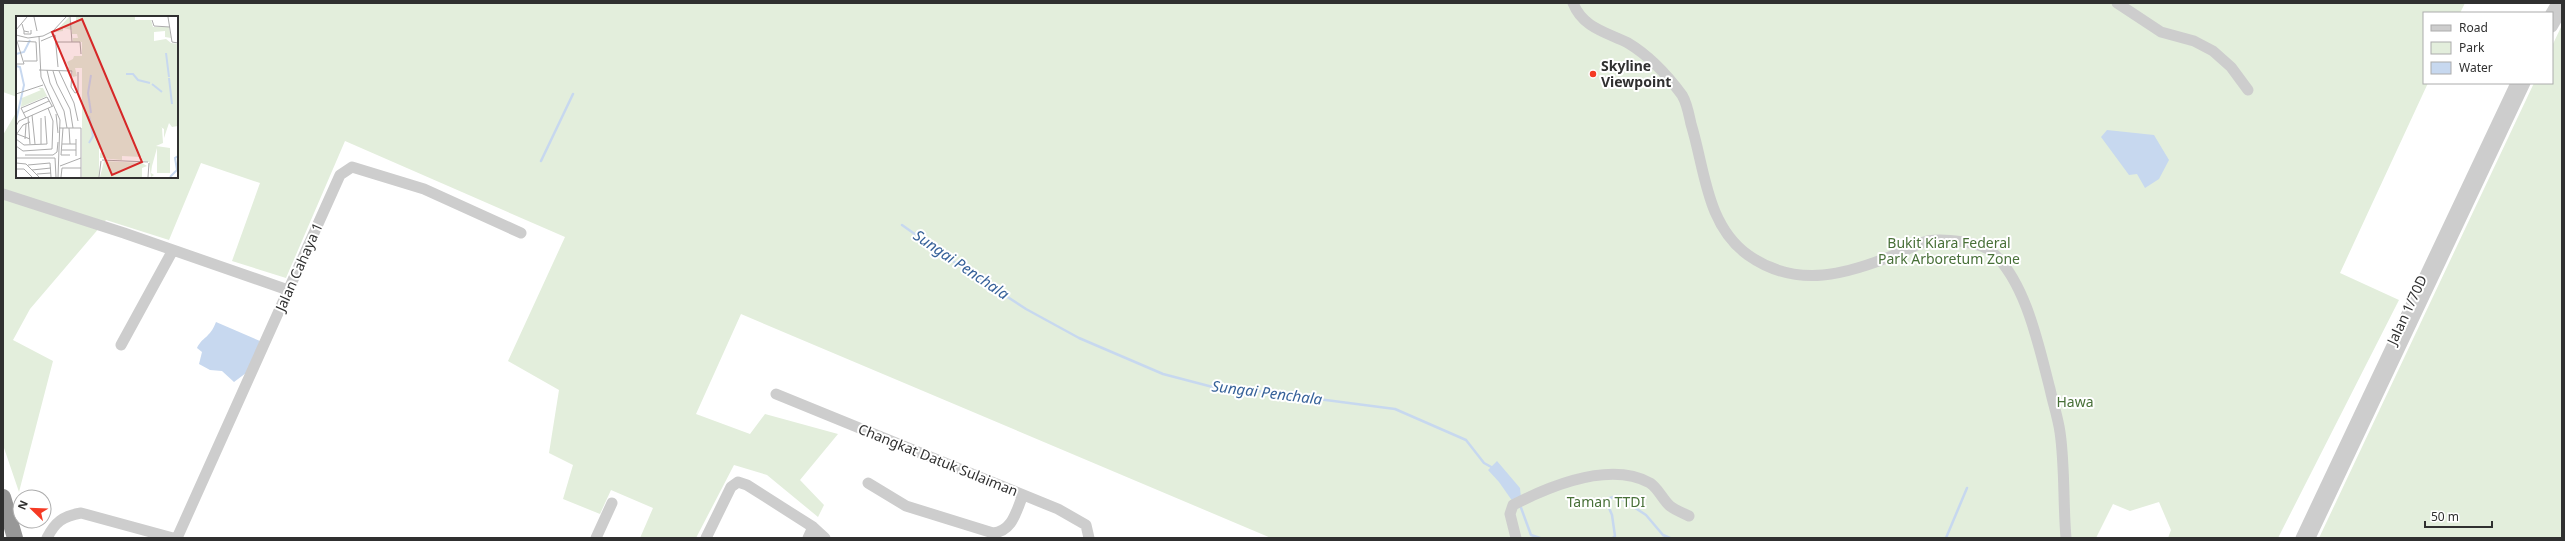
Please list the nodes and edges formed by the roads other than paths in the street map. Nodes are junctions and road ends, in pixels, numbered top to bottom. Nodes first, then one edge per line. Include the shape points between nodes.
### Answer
1 (1573, 3) edge
2 (2117, 3) edge
3 (2557, 3) edge
4 (2562, 10) edge
5 (2552, 12) edge
6 (2553, 25) edge
7 (2516, 84) edge
8 (2525, 84) edge
9 (2248, 90) dead end
10 (3, 194) edge
11 (521, 233) dead end
12 (173, 250) junction
13 (288, 290) junction
14 (121, 345) dead end
15 (776, 394) dead end
16 (868, 483) dead end
17 (1023, 495) junction
18 (3, 497) edge
19 (612, 503) dead end
20 (1689, 516) dead end
21 (813, 527) junction
22 (15, 538) edge
23 (47, 538) edge
24 (173, 538) edge
25 (177, 538) edge
26 (596, 538) edge
27 (706, 538) edge
28 (808, 538) edge
29 (825, 538) edge
30 (1089, 538) edge
31 (1516, 538) edge
32 (2066, 538) edge
33 (2301, 538) edge
34 (2310, 538) edge

1 - 32 street via 1577,14 1594,29 1629,44 1666,74 1684,98 1704,182 1716,214 1731,240 1761,263 1779,271 1818,276 1847,273 1928,240 1965,242 1991,251 2007,272 2027,307 2037,338 2060,432
2 - 9 street via 2161,32 2213,51 2231,67
3 - 5 street
4 - 6 street
7 - 33 street, Jalan 1/70D
8 - 34 street, Jalan 1/70D
10 - 12 street
11 - 13 street, Jalan Cahaya 1 via 424,189 352,167 340,175
12 - 13 street
12 - 14 street
13 - 25 street, Jalan Cahaya 1
15 - 17 street, Changkat Datuk Sulaiman
16 - 17 street via 906,506 993,533 1008,528
17 - 30 street, Changkat Datuk Sulaiman via 1058,509 1086,525
18 - 22 highway
19 - 26 street
20 - 31 street via 1670,506 1651,484 1629,475 1599,476 1552,486 1517,503 1510,514
21 - 27 street via 747,485 738,482 731,487
21 - 28 street
21 - 29 street
23 - 24 street via 54,525 66,515 81,513

